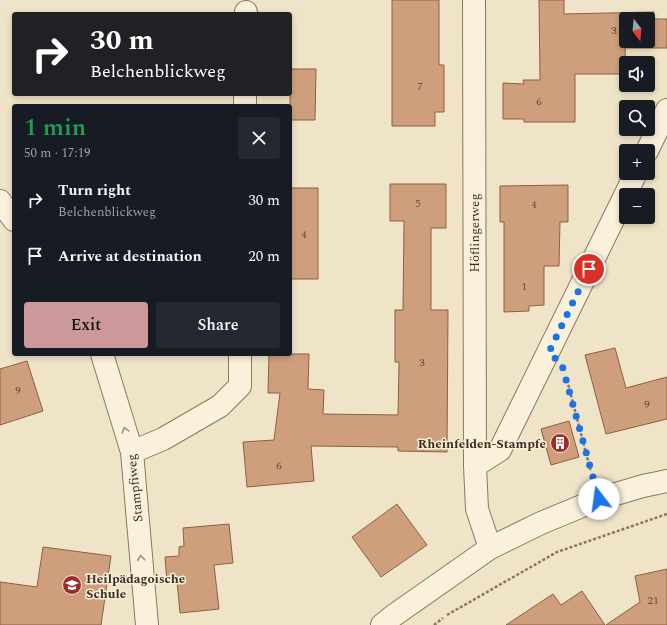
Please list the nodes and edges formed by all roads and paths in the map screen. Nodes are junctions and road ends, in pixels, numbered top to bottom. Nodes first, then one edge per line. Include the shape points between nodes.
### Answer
1 (474, 0) edge
2 (667, 110) edge
3 (650, 144) edge
4 (633, 180) edge
5 (0, 201) edge
6 (12, 217) edge
7 (549, 352) junction
8 (103, 356) edge
9 (240, 356) edge
10 (132, 452) junction
11 (476, 466) junction
12 (667, 481) edge
13 (599, 499) junction
14 (667, 514) edge
15 (490, 548) junction
16 (147, 625) edge
17 (382, 625) edge
18 (434, 625) edge

1 - 11 street, Höflingerweg
2 - 3 street
4 - 7 street
5 - 6 street
7 - 11 street via 500,450
7 - 13 path via 562,365
10 -> 8 street, Stampfiweg
9 - 10 street via 240,386 220,406 163,439
16 -> 10 street, Stampfiweg
11 - 15 street, Höflingerweg via 477,509
12 - 13 street
13 - 15 street
14 - 18 path via 557,552 445,616
15 - 17 street

